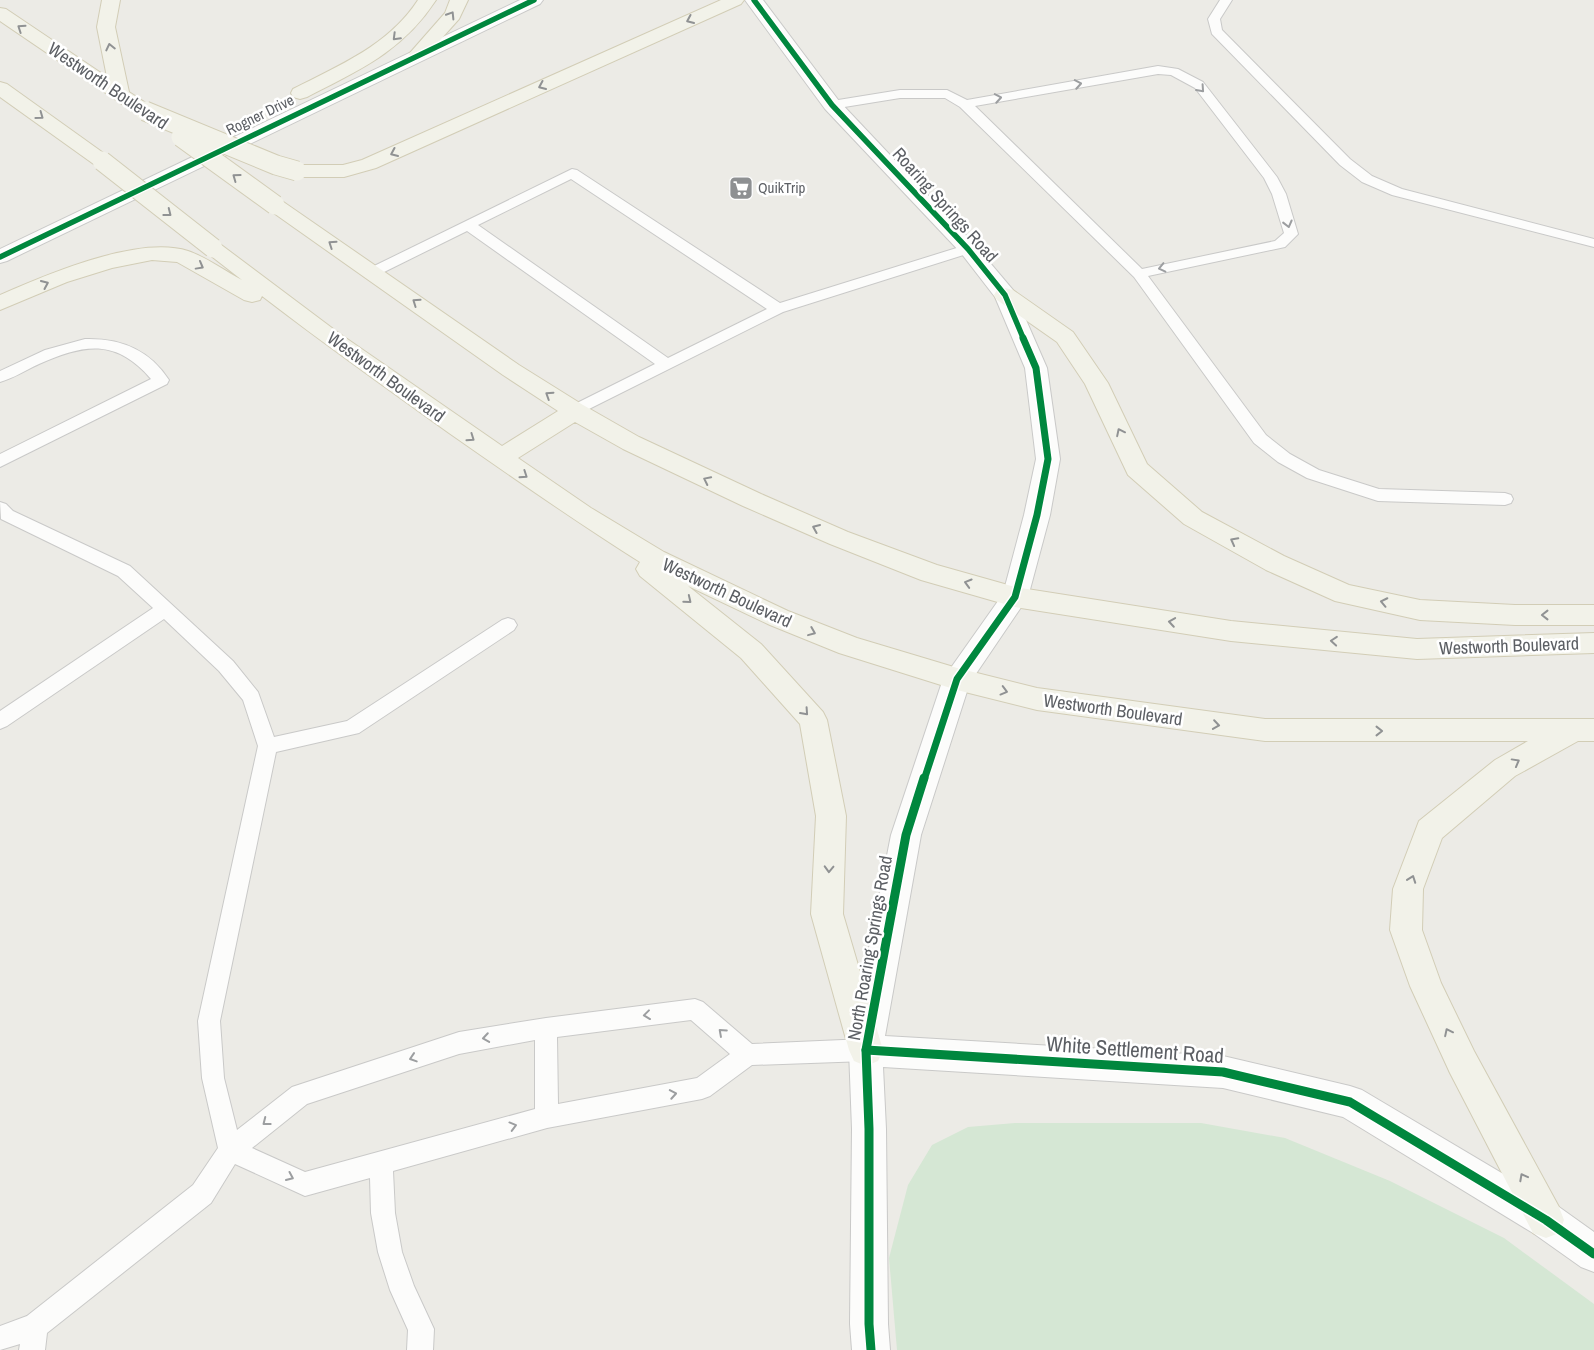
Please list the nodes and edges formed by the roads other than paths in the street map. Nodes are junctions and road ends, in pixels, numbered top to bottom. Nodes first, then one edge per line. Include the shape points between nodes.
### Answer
1 (111, 0) edge
2 (427, 0) edge
3 (459, 0) edge
4 (534, 0) edge
5 (735, 0) edge
6 (754, 0) edge
7 (1226, 0) edge
8 (0, 13) edge
9 (418, 54) junction
10 (0, 88) edge
11 (120, 93) junction
12 (300, 94) joint
13 (965, 104) junction
14 (832, 105) junction
15 (265, 108) dead end
16 (146, 111) junction
17 (230, 125) dead end
18 (168, 155) dead end
19 (151, 164) dead end
20 (468, 225) junction
21 (0, 238) edge
22 (1594, 243) edge
23 (968, 250) junction
24 (0, 257) edge
25 (373, 272) junction
26 (1139, 274) junction
27 (1005, 295) junction
28 (0, 303) edge
29 (778, 309) junction
30 (332, 339) junction
31 (667, 364) junction
32 (0, 377) edge
33 (575, 411) junction
34 (500, 458) junction
35 (0, 461) edge
36 (1505, 499) dead end
37 (0, 508) edge
38 (582, 514) junction
39 (1015, 597) junction
40 (165, 609) junction
41 (1594, 615) edge
42 (508, 625) dead end
43 (1594, 644) edge
44 (957, 679) junction
45 (0, 722) edge
46 (1583, 731) edge
47 (268, 746) junction
48 (546, 1028) junction
49 (866, 1050) junction
50 (748, 1055) junction
51 (547, 1117) junction
52 (230, 1150) junction
53 (381, 1163) junction
54 (1546, 1220) junction
55 (1594, 1254) edge
56 (34, 1338) edge
57 (0, 1339) edge
58 (420, 1350) edge
59 (871, 1350) edge

11 -> 1 main road via 106,27
2 -> 12 main road via 421,12 386,46
9 -> 3 main road via 453,15
4 - 9 street, Rogner Drive
5 -> 16 main road, bridge via 369,164 344,171 297,171 276,165
6 - 14 street, Roaring Springs Road
7 - 22 lane via 1214,19 1216,31 1345,162 1366,179 1397,192
11 -> 8 main road, Westworth Boulevard
9 - 24 street, Rogner Drive
10 -> 30 main road, Westworth Boulevard, bridge
11 - 16 main road, Westworth Boulevard
12 - 15 street, Rogner Drive
13 - 14 lane via 947,94 900,94
13 - 26 lane
13 -> 26 lane via 1158,70 1174,72 1198,85 1270,177 1280,194 1291,234 1280,244
14 - 23 street, Roaring Springs Road
25 -> 16 main road, Westworth Boulevard, bridge
17 - 18 street, Rogner Drive
19 - 21 street
20 - 25 lane
20 - 29 lane via 572,173
20 - 31 lane
23 - 27 street, Roaring Springs Road
23 - 29 lane
33 -> 25 main road, Westworth Boulevard via 511,370
26 - 36 lane via 1260,439 1284,458 1312,474 1378,494
27 - 39 street, Roaring Springs Road via 1036,368 1048,458
41 -> 27 main road via 1420,610 1344,594 1275,563 1193,518 1137,469 1096,383 1065,337
28 -> 30 main road via 59,277 108,262 152,254 182,256
29 - 31 lane
30 -> 34 main road, Westworth Boulevard
31 - 33 lane
32 - 35 lane via 67,347 91,343 115,345 138,356 161,380
33 - 34 main road
39 -> 33 main road, Westworth Boulevard via 930,573 839,538 713,483
34 -> 38 main road, Westworth Boulevard
37 - 40 lane via 7,515 124,571
38 -> 44 main road, Westworth Boulevard via 655,560 779,618 849,646
38 -> 49 main road via 751,651 813,720 831,816 827,914
43 -> 39 main road, Westworth Boulevard via 1417,649 1231,631
39 - 44 street, Roaring Springs Road
40 - 45 lane
40 - 47 lane via 226,666 252,698
42 - 47 lane via 352,728
44 -> 46 main road, Westworth Boulevard via 1037,699 1265,730
44 - 49 street, North Roaring Springs Road via 906,836
54 -> 46 main road via 1462,1062 1426,986 1406,930 1408,889 1430,830 1505,768
47 - 52 lane via 209,1021 213,1078
50 -> 48 lane via 695,1009
48 - 51 lane
48 -> 52 lane via 459,1043 300,1095
49 - 50 lane
49 - 54 street, White Settlement Road via 1223,1072 1350,1102
49 - 59 street, North Roaring Springs Road
51 -> 50 lane via 702,1088
53 -> 51 lane
52 -> 53 lane via 305,1184
52 - 56 lane via 202,1194
53 - 58 lane via 383,1213 390,1252 421,1329
54 - 55 street, White Settlement Road
56 - 57 lane

